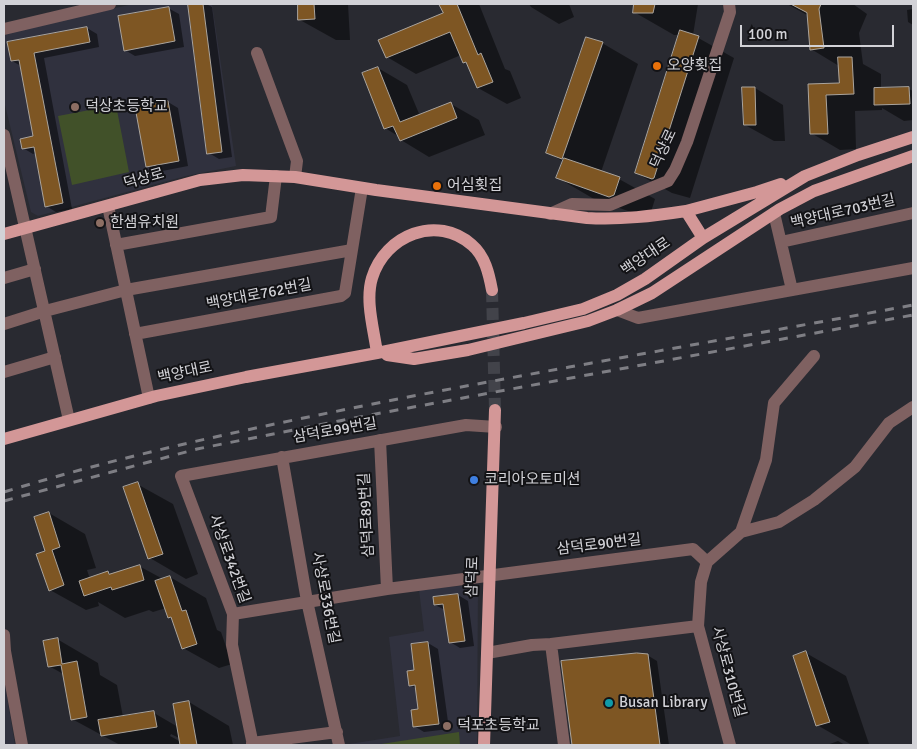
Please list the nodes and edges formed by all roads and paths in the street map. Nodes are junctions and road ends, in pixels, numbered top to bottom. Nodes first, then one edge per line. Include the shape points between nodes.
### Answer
1 (110, 4) edge
2 (97, 5) edge
3 (730, 8) edge
4 (4, 28) edge
5 (258, 53) dead end
6 (4, 135) edge
7 (913, 137) edge
8 (913, 156) edge
9 (8, 172) edge
10 (276, 176) junction
11 (805, 176) junction
12 (295, 177) junction
13 (362, 188) junction
14 (108, 206) junction
15 (686, 211) junction
16 (774, 213) junction
17 (913, 213) edge
18 (550, 214) junction
19 (26, 228) junction
20 (4, 234) edge
21 (703, 238) junction
22 (781, 242) junction
23 (116, 245) junction
24 (352, 250) junction
25 (913, 268) edge
26 (35, 269) junction
27 (4, 278) edge
28 (126, 290) junction
29 (492, 290) tunnel mouth
30 (792, 290) junction
31 (617, 310) junction
32 (45, 311) junction
33 (4, 324) edge
34 (136, 334) junction
35 (377, 353) junction
36 (814, 356) dead end
37 (55, 357) junction
38 (4, 372) edge
39 (149, 398) junction
40 (913, 407) edge
41 (496, 410) tunnel mouth
42 (69, 420) junction
43 (496, 427) junction
44 (4, 439) edge
45 (380, 440) junction
46 (282, 457) junction
47 (181, 476) joint
48 (741, 532) junction
49 (707, 562) junction
50 (489, 576) junction
51 (387, 589) junction
52 (307, 601) junction
53 (233, 614) junction
54 (698, 626) junction
55 (4, 635) edge
56 (551, 644) junction
57 (4, 651) edge
58 (487, 653) junction
59 (337, 732) junction
60 (252, 744) edge
61 (22, 745) edge
62 (340, 745) edge
63 (484, 745) edge
64 (564, 745) edge
65 (730, 745) edge

1 - 2 street
2 - 4 street
3 - 18 street, 덕상로 via 687,142 668,180 610,205 572,204
5 - 12 street via 297,161
6 - 9 street
7 - 11 main road, 백양대로
8 - 16 main road, 백양대로 via 814,191
9 - 19 street
10 - 12 main road, 덕상로
10 - 14 main road, 덕상로 via 208,179
10 - 23 street via 272,218
11 - 15 main road, 덕상로
11 - 21 main road, 백양대로
12 - 13 main road, 덕상로
13 - 18 main road, 덕상로
13 - 24 street, 백양대로762번길
14 - 19 main road, 덕상로
14 - 23 street
15 - 18 main road, 덕상로 via 607,220
15 - 21 main road
16 - 22 street
16 - 31 main road, 백양대로 via 652,293
17 - 22 street, 백양대로703번길
19 - 20 main road, 덕상로
19 - 26 street
21 - 35 main road, 백양대로 via 646,279 583,309
22 - 30 street
23 - 28 street
24 - 28 street, 백양대로762번길
24 - 34 street, 백양대로762번길 via 345,293 341,296
25 - 30 street
26 - 27 street
26 - 32 street
28 - 32 street, 백양대로762번길
28 - 34 street
29 - 35 main road via 488,270 480,255 460,237 430,230 404,237 391,246 375,268 371,280
30 - 31 street via 638,318
31 - 35 main road, 백양대로 via 588,321 468,350 414,358
32 - 33 street, 백양대로762번길
32 - 37 street
34 - 39 street
35 - 39 main road, 백양대로
36 - 48 street via 774,403 766,460
37 - 38 street
37 - 42 street
39 - 42 main road, 백양대로
40 - 48 street via 889,423 855,467 814,500 779,522
41 - 43 main road, 삼덕로
42 - 44 main road, 백양대로
43 - 45 street, 삼덕로99번길 via 466,425
43 - 50 main road, 삼덕로
45 - 46 street, 삼덕로99번길
45 - 51 street, 삼덕로89번길
46 - 47 street, 삼덕로99번길
46 - 52 street, 사상로336번길
47 - 53 street, 사상로342번길
48 - 49 street
49 - 50 street, 삼덕로90번길 via 693,549
49 - 54 street, 사상로310번길 via 701,582
50 - 51 street
50 - 58 main road, 삼덕로
51 - 52 street
52 - 53 street
52 - 59 street, 사상로336번길
53 - 60 street, 사상로342번길 via 232,645
54 - 56 street
54 - 65 street, 사상로310번길
55 - 57 street
56 - 58 street via 532,644
56 - 64 street
57 - 61 street
58 - 63 main road, 삼덕로
59 - 60 street, 사상로342번길
59 - 62 street, 사상로336번길

